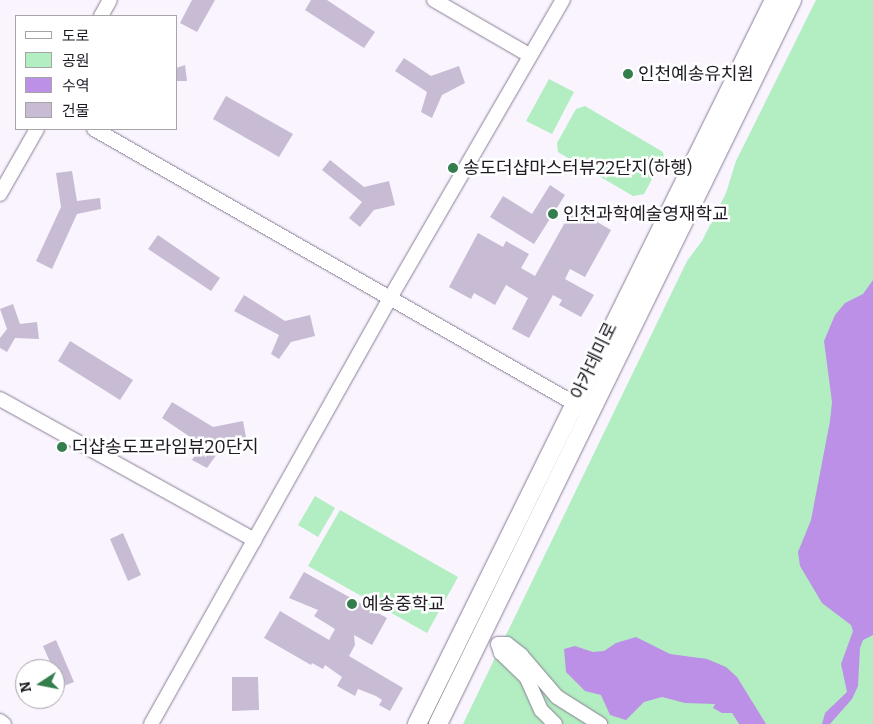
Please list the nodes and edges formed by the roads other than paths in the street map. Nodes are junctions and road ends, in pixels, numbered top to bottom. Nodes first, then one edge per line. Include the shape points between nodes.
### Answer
1 (110, 0) edge
2 (434, 0) edge
3 (562, 0) edge
4 (774, 0) edge
5 (792, 0) edge
6 (102, 15) edge
7 (529, 55) junction
8 (36, 130) edge
9 (96, 130) edge
10 (0, 194) edge
11 (390, 298) junction
12 (0, 398) edge
13 (573, 403) junction
14 (592, 413) junction
15 (254, 540) junction
16 (557, 696) junction
17 (541, 710) junction
18 (584, 721) edge
19 (0, 722) edge
20 (4, 724) edge
21 (151, 724) edge
22 (417, 724) edge
23 (438, 724) edge
24 (555, 724) edge
25 (600, 724) edge

1 - 6 street
2 - 7 street
3 - 7 street
4 - 13 main road, 아카데미로
5 - 14 main road, 아카데미로
7 - 11 street
8 - 10 street
9 - 11 street
11 - 13 street
11 - 15 street
12 - 15 street
13 - 14 street
13 - 22 main road, 아카데미로
14 - 23 main road, 아카데미로
15 - 21 street
16 - 17 street
16 - 17 street via 521,654 507,644 498,644 501,653 526,677
16 - 18 street
17 - 24 street
18 - 25 street
19 - 20 street

